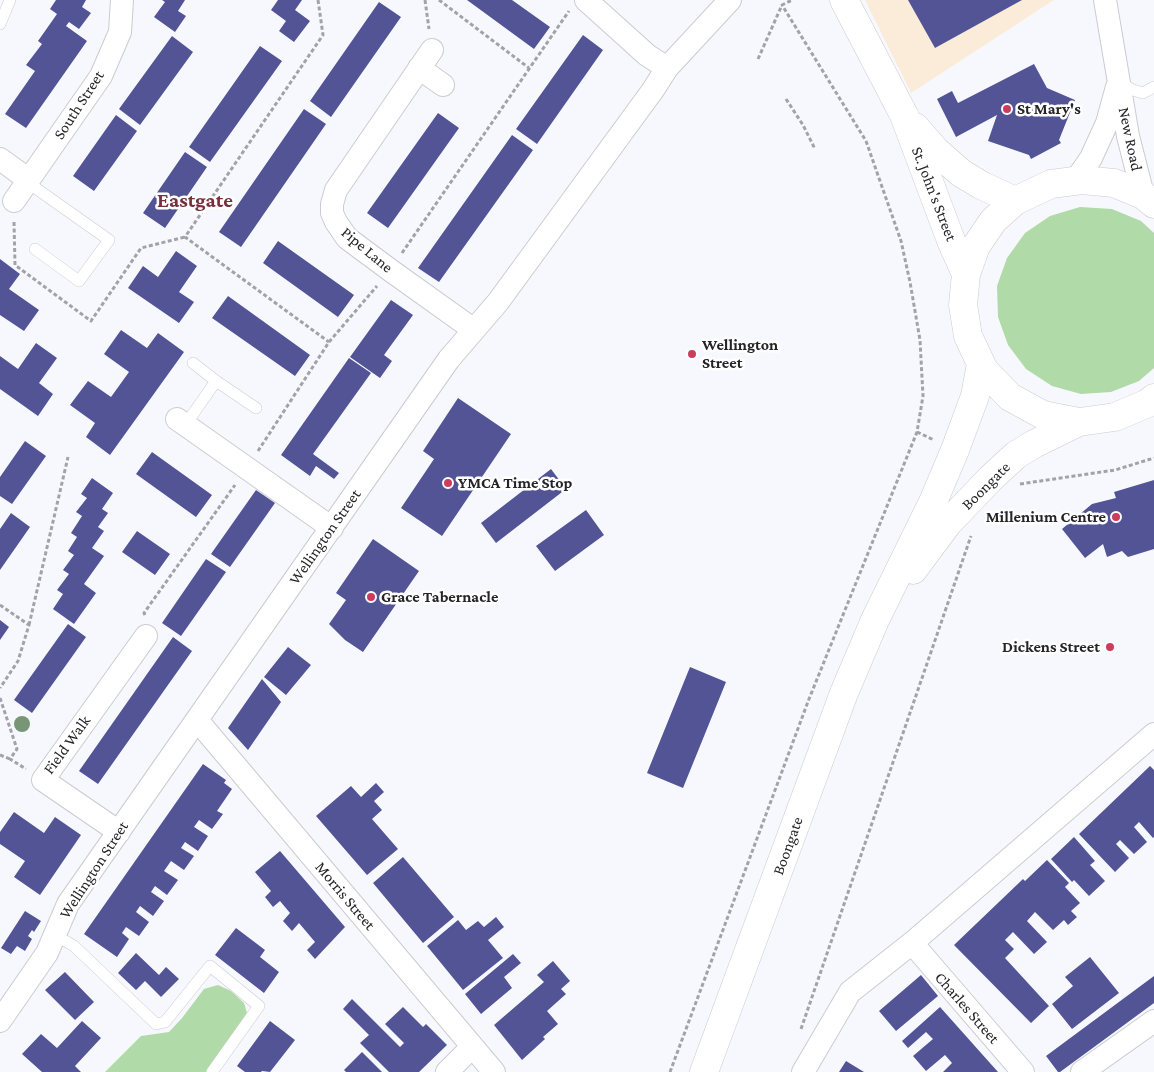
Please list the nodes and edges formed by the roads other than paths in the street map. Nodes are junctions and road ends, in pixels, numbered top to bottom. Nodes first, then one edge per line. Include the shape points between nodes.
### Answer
1 (10, 0) edge
2 (122, 0) edge
3 (730, 0) edge
4 (844, 0) edge
5 (1105, 0) edge
6 (579, 4) edge
7 (0, 24) edge
8 (667, 68) junction
9 (1119, 82) junction
10 (443, 85) dead end
11 (1154, 87) edge
12 (904, 115) junction
13 (0, 159) edge
14 (28, 181) junction
15 (1075, 181) junction
16 (1148, 200) edge
17 (14, 201) dead end
18 (1015, 201) junction
19 (34, 248) dead end
20 (966, 274) junction
21 (474, 330) junction
22 (193, 363) dead end
23 (982, 364) junction
24 (216, 381) junction
25 (1152, 401) edge
26 (256, 408) dead end
27 (182, 421) joint
28 (1079, 422) junction
29 (332, 528) junction
30 (875, 620) junction
31 (146, 636) road end
32 (197, 720) junction
33 (1154, 734) edge
34 (119, 832) junction
35 (55, 935) junction
36 (912, 943) junction
37 (1154, 1020) edge
38 (0, 1022) edge
39 (472, 1047) junction
40 (212, 1072) edge
41 (447, 1072) edge
42 (494, 1072) edge
43 (704, 1072) edge
44 (803, 1072) edge
45 (1023, 1072) edge
46 (1082, 1072) edge

1 - 7 lane
2 - 14 street, South Street via 120,32 101,76
3 - 8 street, Wellington Street
4 - 12 street, St. John's Street
5 - 9 street, New Road
6 - 8 street
8 - 21 street, Wellington Street via 498,302
9 - 11 lane via 1144,93
9 - 15 street, New Road via 1107,123 1091,158
9 - 16 street, New Road via 1128,136
10 - 21 street, Pipe Lane via 425,59 336,190 332,214 348,238
12 - 18 street, St. John's Street via 961,173
12 - 20 street, St. John's Street
13 - 14 street
14 - 17 street, South Street
14 - 19 lane via 109,240 79,281
15 - 16 street via 1114,184
15 - 18 street via 1050,184
18 - 20 street via 987,229 976,246
20 - 23 street via 963,305 968,336
21 - 29 street, Wellington Street via 449,360
22 - 24 lane
23 - 28 street via 1010,397 1043,415
23 - 30 street, Boongate via 975,396 955,450
24 - 26 lane
24 - 27 lane
25 - 28 street via 1115,417
27 - 29 street
28 - 30 street, Boongate via 1034,444 990,478 948,524
29 - 32 street, Wellington Street
30 - 43 street, Boongate via 844,693
31 - 34 street, Field Walk via 43,780
32 - 34 street, Wellington Street
32 - 39 street, Morris Street
33 - 36 street
34 - 35 street, Wellington Street via 68,904
35 - 38 street, Wellington Street
35 - 40 lane via 74,946 156,1024 165,1022 210,966 259,1006
36 - 44 street via 850,992
36 - 45 street, Charles Street
37 - 46 street
39 - 41 street
39 - 42 street, Morris Street

